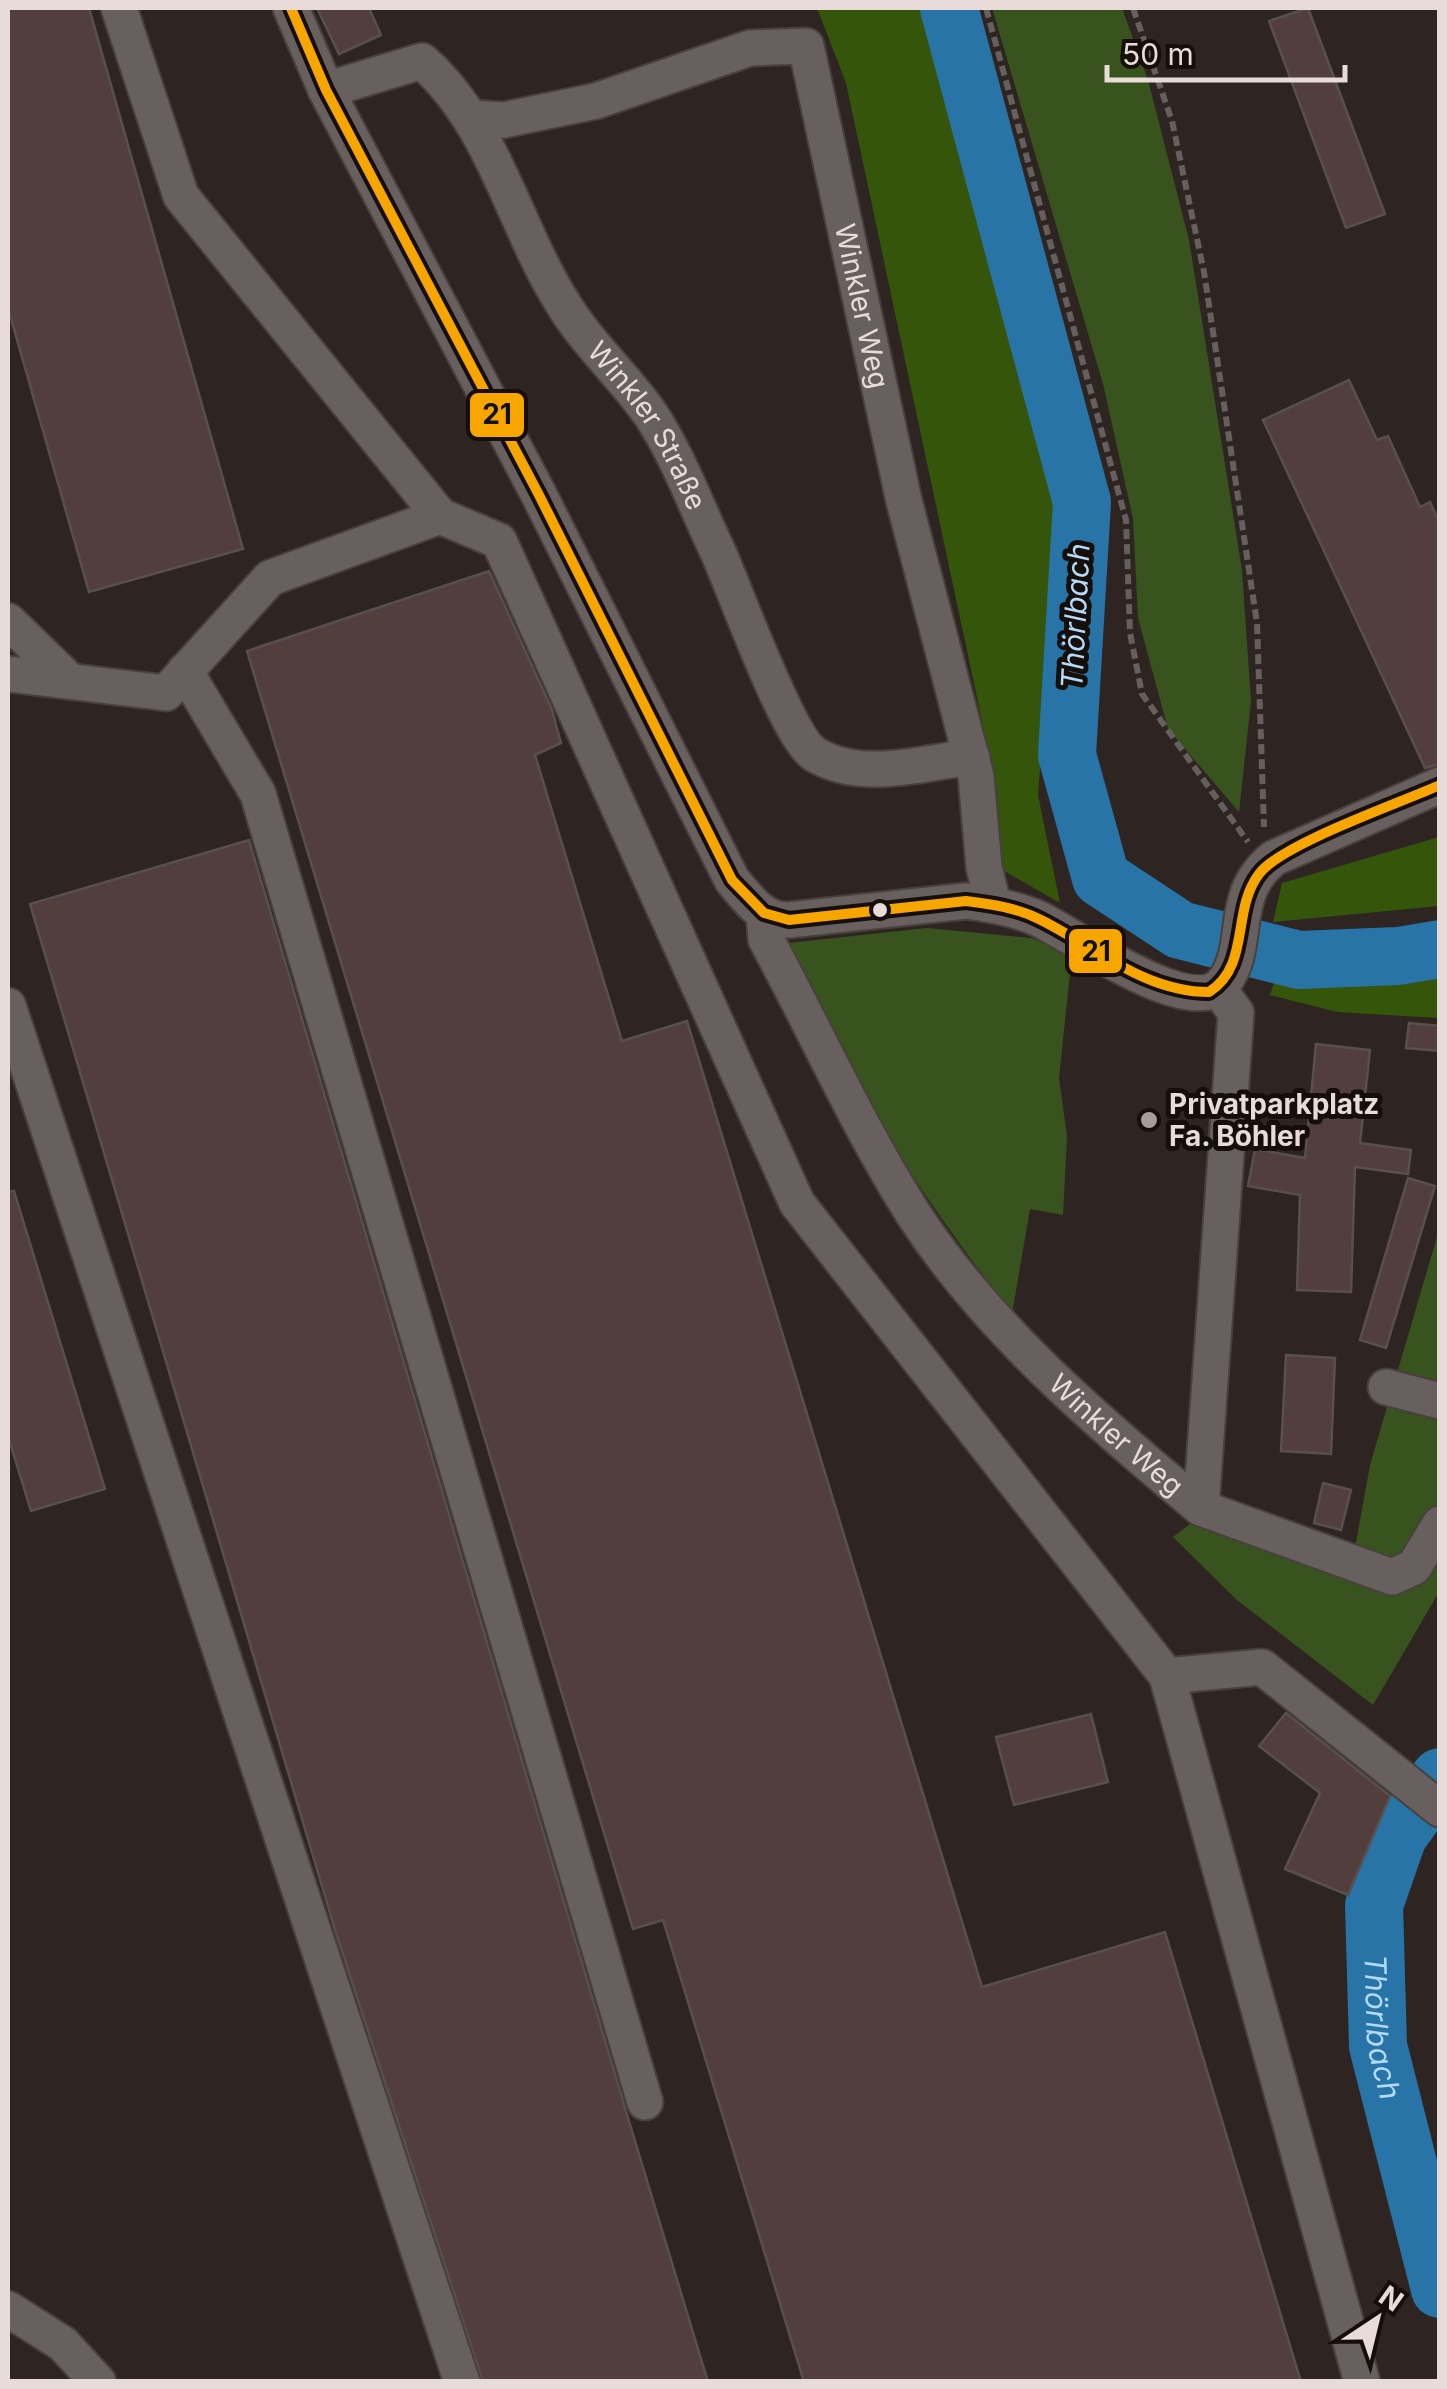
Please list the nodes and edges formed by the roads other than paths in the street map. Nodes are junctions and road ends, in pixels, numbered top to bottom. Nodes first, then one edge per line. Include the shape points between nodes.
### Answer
1 (119, 8) edge
2 (291, 8) edge
3 (326, 90) junction
4 (471, 118) junction
5 (440, 516) junction
6 (8, 621) edge
7 (185, 671) junction
8 (8, 674) edge
9 (70, 680) junction
10 (972, 757) junction
11 (1440, 785) edge
12 (993, 904) junction
13 (764, 914) junction
14 (1224, 981) junction
15 (8, 1006) edge
16 (1386, 1387) dead end
17 (1440, 1402) edge
18 (1202, 1508) junction
19 (1440, 1524) edge
20 (1167, 1676) junction
21 (1440, 1808) edge
22 (645, 2102) dead end
23 (8, 2309) edge
24 (98, 2382) edge
25 (462, 2382) edge
26 (1362, 2382) edge

1 - 5 street via 181,196
2 - 3 street
3 - 4 street, Winkler Straße via 422,62
3 - 13 street via 732,880
4 - 10 street, Winkler Straße via 561,301 651,416 812,754 856,771
4 - 10 street, Winkler Weg via 504,120 596,101 750,48 806,46 904,501
5 - 7 street via 270,578
5 - 20 street via 500,541 797,1202
6 - 9 street
7 - 9 street via 166,693
7 - 22 street via 258,794
8 - 9 street
10 - 12 street, Winkler Weg
11 - 14 street via 1263,853
12 - 13 street via 966,901 789,920
12 - 14 street via 1037,918 1158,984 1190,994
13 - 18 street, Winkler Weg via 766,939 914,1214 972,1292 1120,1440
14 - 18 street, Winkler Weg via 1236,1013
15 - 25 street
16 - 17 street
18 - 19 street via 1392,1578 1414,1567
20 - 21 street via 1262,1667
20 - 26 street
23 - 24 street via 63,2344

